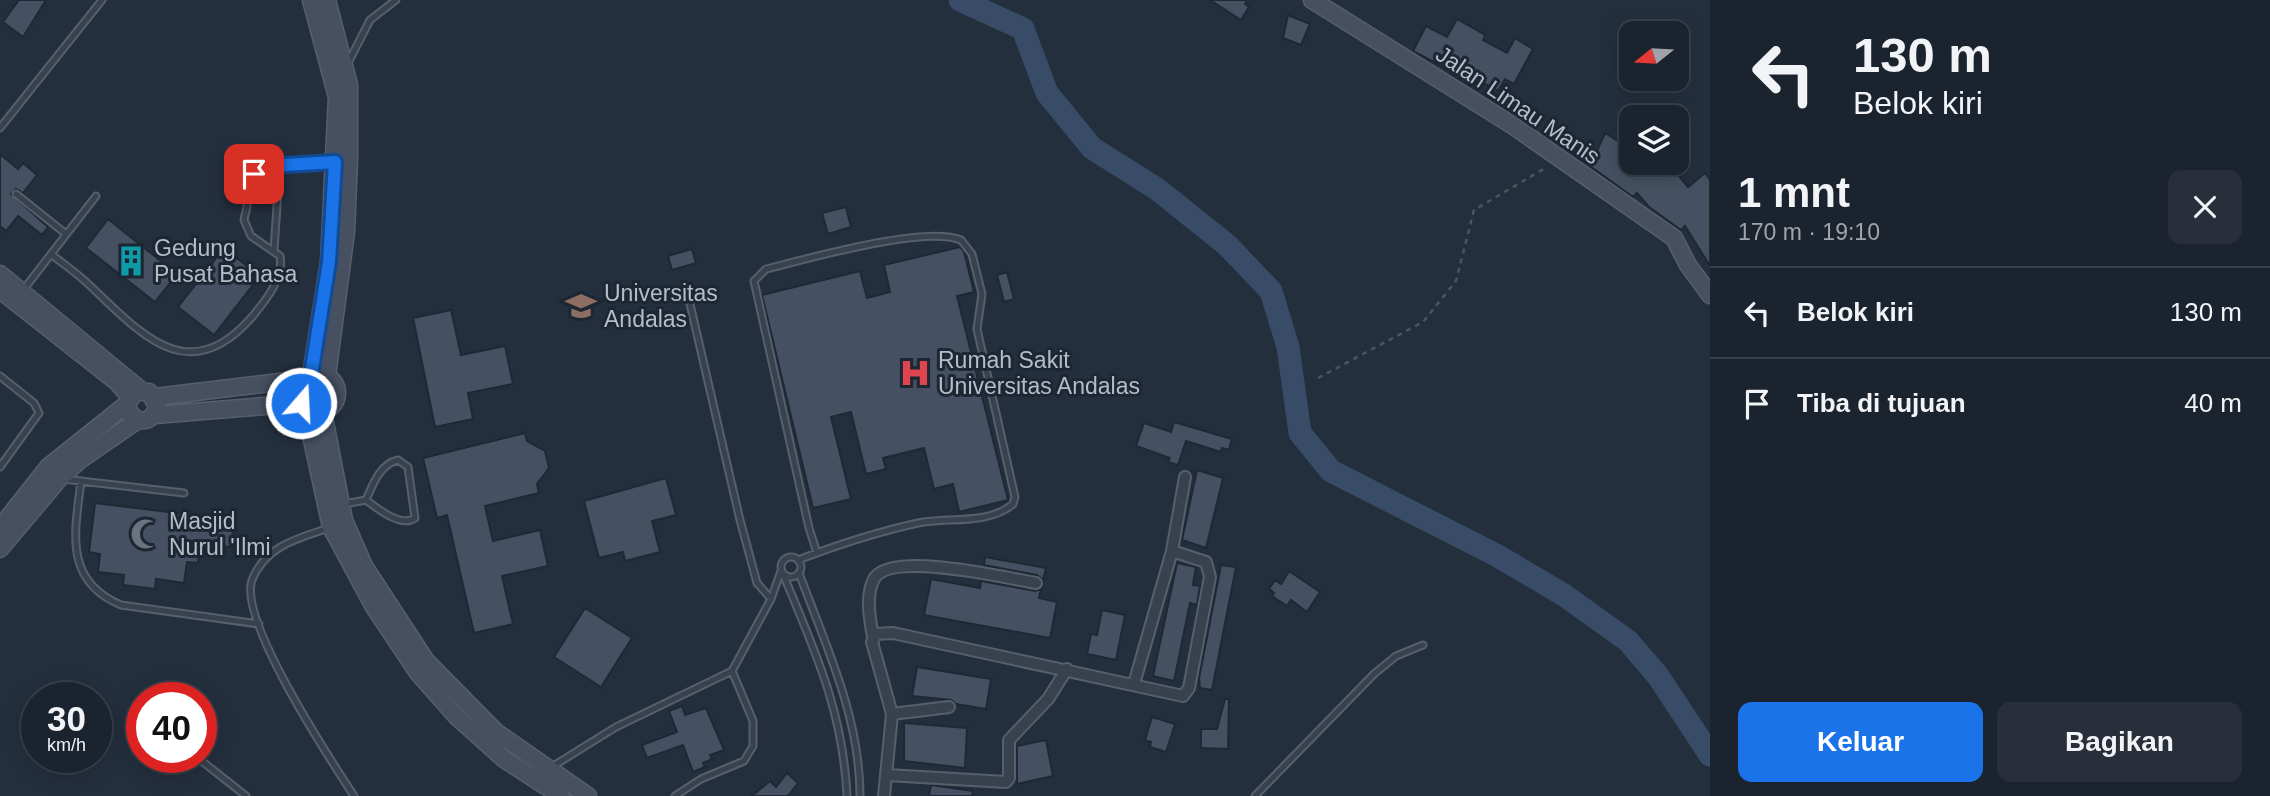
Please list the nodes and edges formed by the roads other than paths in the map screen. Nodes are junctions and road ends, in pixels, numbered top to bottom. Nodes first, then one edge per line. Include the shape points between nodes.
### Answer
1 (102, 0) edge
2 (311, 0) edge
3 (327, 0) edge
4 (396, 0) edge
5 (1312, 0) edge
6 (345, 68) junction
7 (342, 124) junction
8 (0, 128) edge
9 (335, 162) junction
10 (250, 181) junction
11 (16, 194) dead end
12 (96, 196) dead end
13 (66, 234) junction
14 (274, 250) junction
15 (51, 254) junction
16 (0, 274) edge
17 (0, 290) edge
18 (687, 291) dead end
19 (22, 292) junction
20 (1710, 295) edge
21 (0, 376) edge
22 (314, 377) junction
23 (139, 397) junction
24 (303, 406) junction
25 (323, 412) junction
26 (155, 415) junction
27 (138, 420) junction
28 (0, 467) edge
29 (54, 473) junction
30 (1185, 477) dead end
31 (81, 481) junction
32 (184, 493) dead end
33 (366, 500) junction
34 (339, 505) junction
35 (331, 527) junction
36 (0, 528) edge
37 (0, 549) edge
38 (1172, 551) junction
39 (817, 553) junction
40 (798, 560) junction
41 (782, 573) junction
42 (799, 573) junction
43 (1036, 583) dead end
44 (771, 599) junction
45 (259, 624) junction
46 (873, 637) junction
47 (1423, 645) dead end
48 (1067, 670) junction
49 (732, 671) junction
50 (1134, 684) junction
51 (949, 707) dead end
52 (892, 714) junction
53 (472, 720) junction
54 (548, 770) junction
55 (217, 773) edge
56 (887, 775) junction
57 (246, 796) edge
58 (354, 796) edge
59 (561, 796) edge
60 (588, 796) edge
61 (675, 796) edge
62 (848, 796) edge
63 (860, 796) edge
64 (884, 796) edge
65 (1255, 796) edge

1 - 8 lane
2 - 7 street
3 - 6 street
4 - 6 lane via 370,20
5 - 20 street, Jalan Limau Manis via 1512,125 1674,238
6 - 7 street via 349,85
7 - 9 street
7 - 22 street via 346,232
9 - 10 lane via 268,166 257,170
9 - 22 street via 329,262
10 - 14 lane via 244,220 251,236
10 - 14 lane via 278,191
11 - 13 lane
12 - 13 lane
13 - 15 lane
14 - 15 lane via 282,267 261,306 221,343 194,354 158,344 133,328
15 - 19 lane
16 - 19 street
17 - 23 street
18 - 44 lane via 743,533 757,583
19 - 23 street
21 - 28 lane via 34,403 39,413
22 - 23 street
22 - 24 street via 298,391
22 - 25 street via 335,384 337,395
23 - 26 street via 157,406
23 - 27 street via 130,414
23 - 29 street
24 - 25 street
24 - 26 street
24 - 35 street
25 - 34 street
26 - 27 street
27 - 29 street
29 - 31 lane
29 - 36 street
29 - 37 street
30 - 38 street
31 - 32 lane
31 - 45 lane via 75,556 84,574 107,599 121,605
33 - 33 lane via 382,512 412,521 408,467 398,460 390,462 377,475
33 - 34 lane
34 - 53 street via 364,566 426,661
35 - 45 lane via 281,545 260,566 250,592
35 - 53 street via 374,607 418,673
38 - 50 street
38 - 50 street via 1198,558 1208,566 1210,577 1189,688 1177,696
39 - 39 lane via 754,281 766,270 888,241 940,236 961,240 972,254 982,294 977,329 1015,497 1013,505 989,516 921,523
39 - 40 lane
40 - 41 lane via 785,559
40 - 42 lane
41 - 42 lane via 792,578
41 - 44 lane
41 - 62 lane via 832,694 842,734
42 - 63 lane via 848,704
43 - 46 street via 949,568 893,567 873,580 869,610
44 - 49 lane
45 - 58 lane via 315,737
46 - 48 street via 880,632 893,633
46 - 52 street
47 - 65 lane via 1396,656 1374,674
48 - 50 street
48 - 56 street via 1048,699 1009,740 1006,782
49 - 54 lane via 616,727
49 - 61 lane via 753,720 753,746 744,761
51 - 52 street
52 - 56 street
53 - 54 street
53 - 59 street via 504,759
54 - 60 street
55 - 57 lane
56 - 64 street

